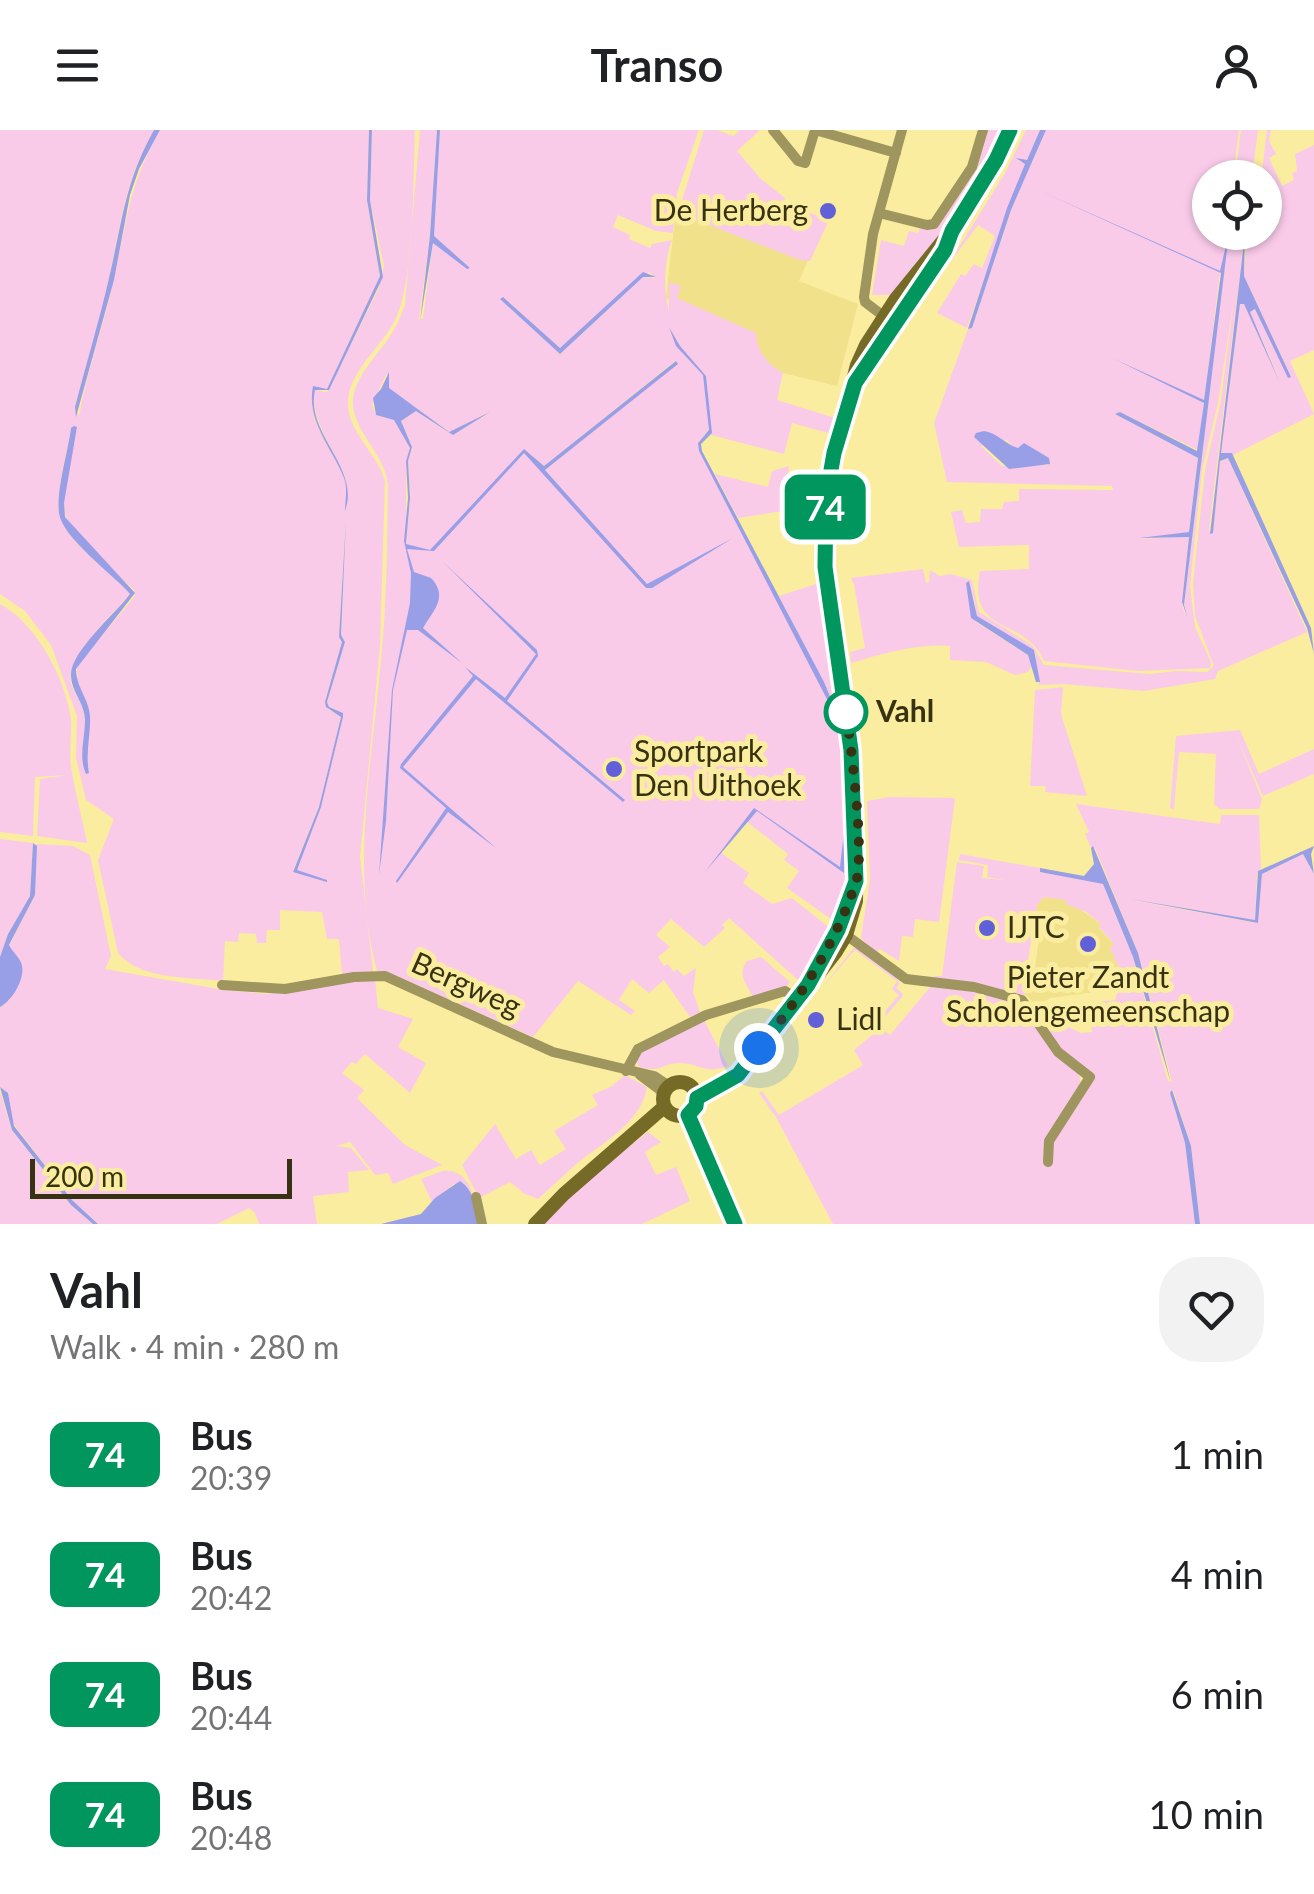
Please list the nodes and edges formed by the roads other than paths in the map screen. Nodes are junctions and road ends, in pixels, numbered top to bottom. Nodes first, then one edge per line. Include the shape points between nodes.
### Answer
1 (773, 130) edge
2 (815, 130) edge
3 (902, 130) edge
4 (982, 130) edge
5 (1010, 130) edge
6 (896, 153) junction
7 (879, 213) junction
8 (889, 320) junction
9 (842, 932) junction
10 (222, 985) dead end
11 (797, 999) junction
12 (626, 1071) junction
13 (695, 1093) junction
14 (667, 1100) junction
15 (688, 1115) junction
16 (1048, 1162) dead end
17 (476, 1197) dead end
18 (482, 1224) edge
19 (535, 1224) edge
20 (735, 1224) edge

1 - 2 street via 805,163
2 - 6 street
3 - 6 street
4 - 7 street via 972,167 934,224
5 - 8 main road via 952,231 906,285
6 - 7 street
7 - 8 street via 864,297
8 - 9 main road via 862,352 826,498 824,552 851,750 856,881
9 - 11 main road
9 - 16 street via 906,979 1006,993 1028,1005 1058,1052 1090,1076 1049,1141
10 - 12 street, Bergweg via 285,989 384,976 553,1052
11 - 12 street via 785,992 706,1015 638,1048
11 - 13 main road via 747,1063
12 - 14 street, Bergweg via 659,1078
13 - 14 main road via 680,1082
13 - 15 main road
14 - 15 main road via 676,1116
14 - 19 main road
15 - 20 street
17 - 18 street

